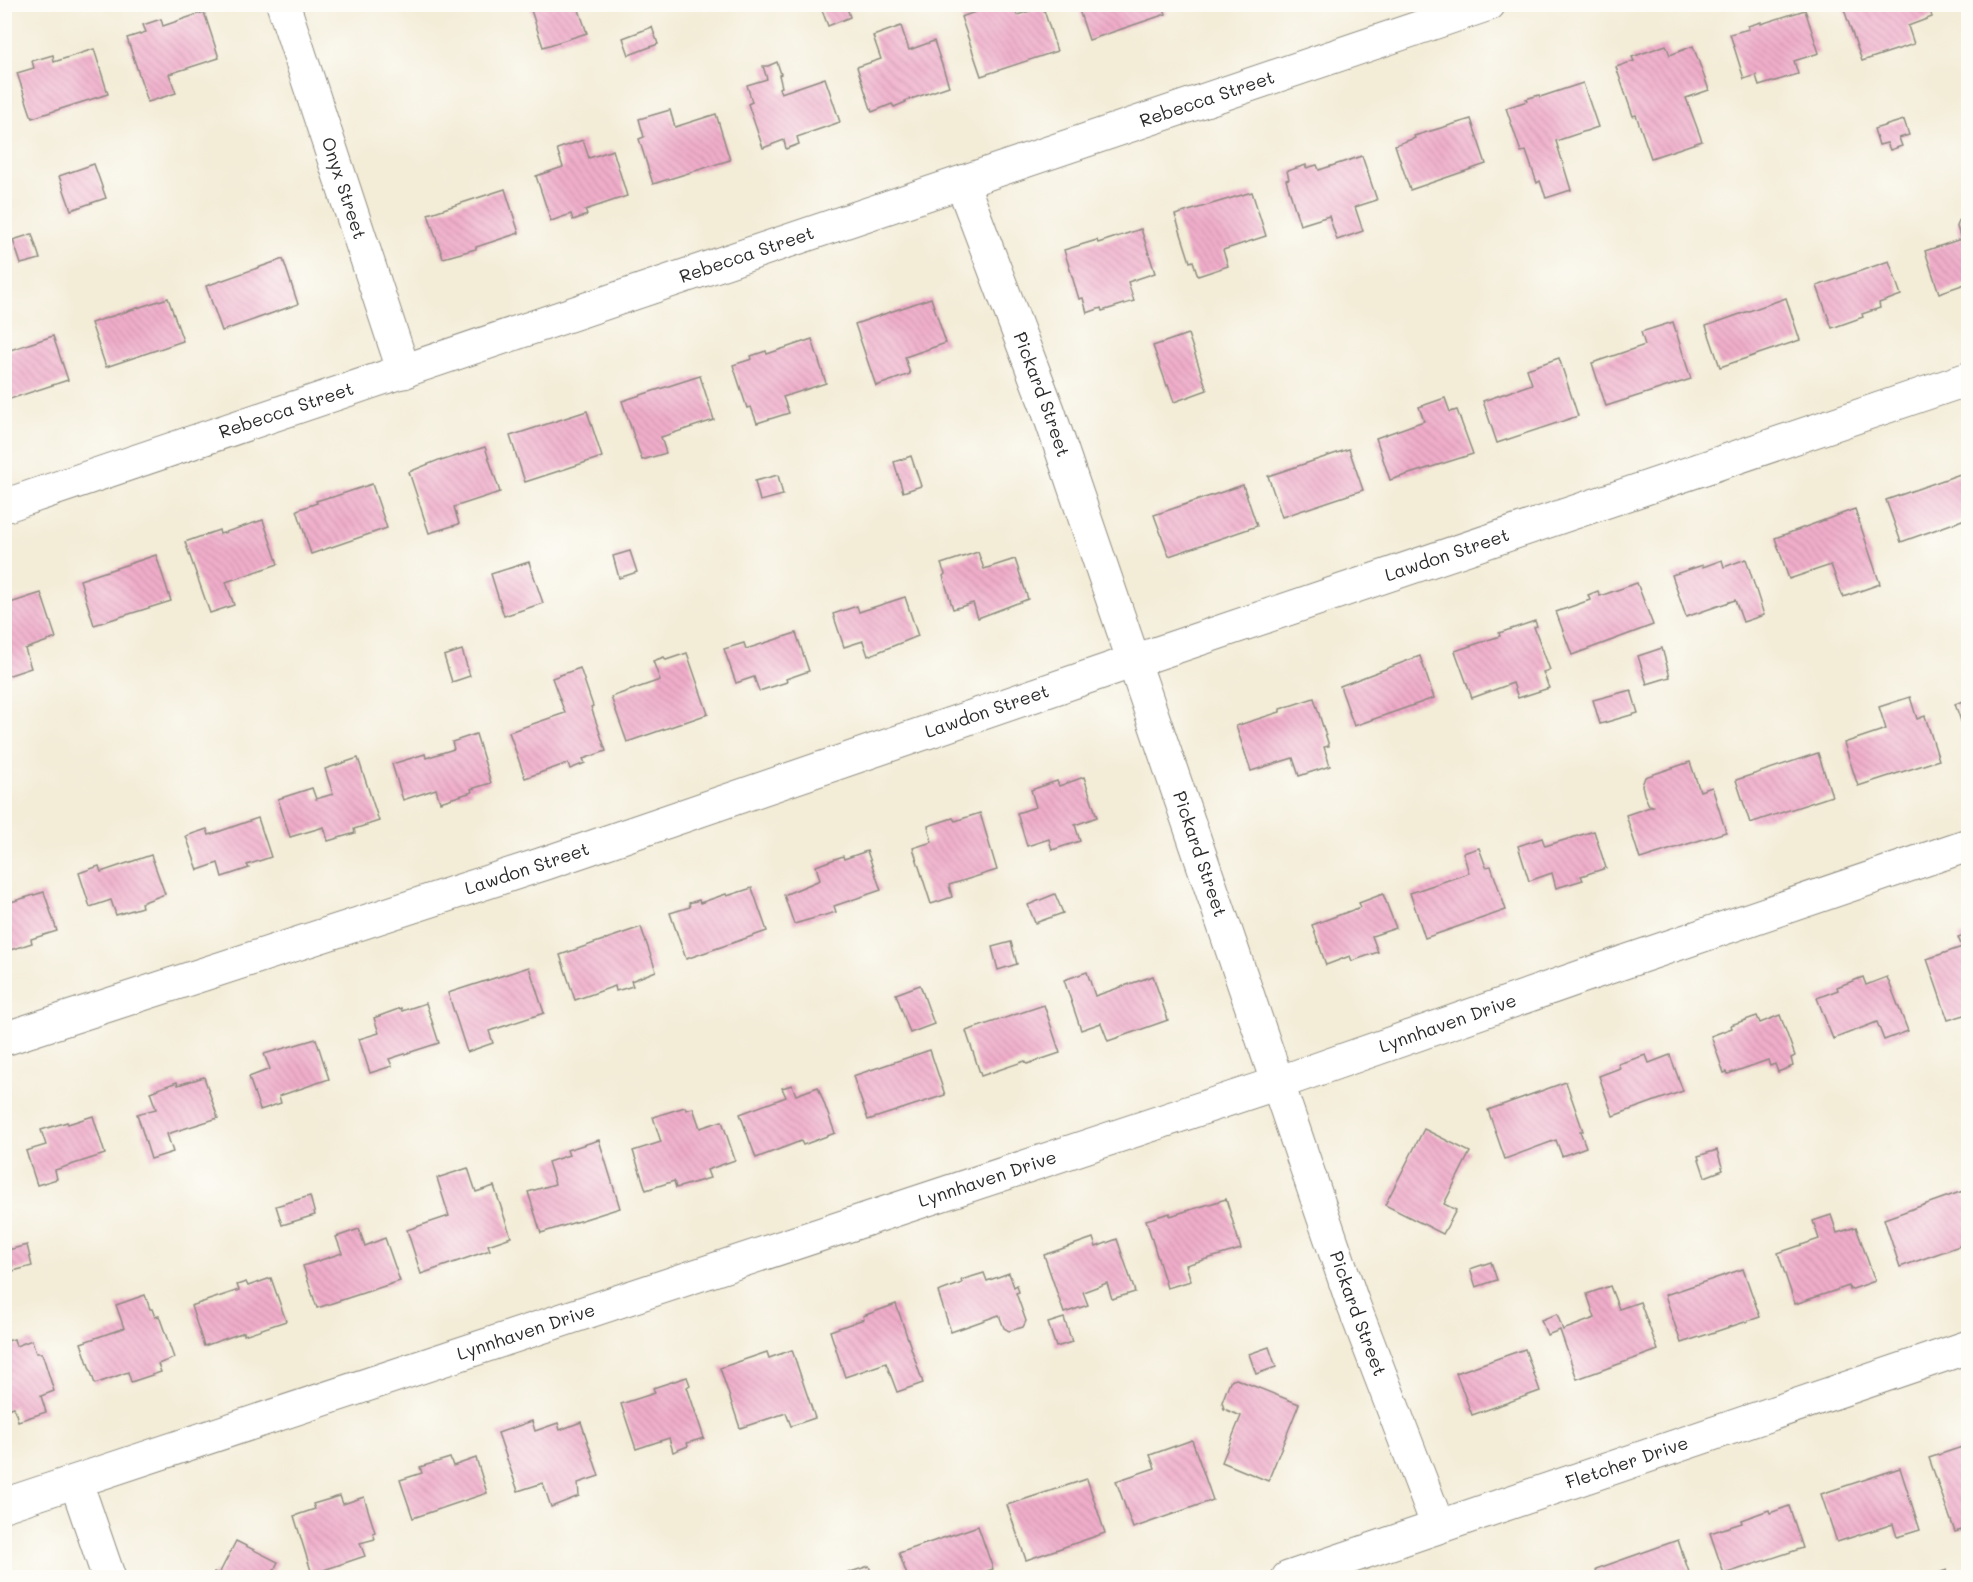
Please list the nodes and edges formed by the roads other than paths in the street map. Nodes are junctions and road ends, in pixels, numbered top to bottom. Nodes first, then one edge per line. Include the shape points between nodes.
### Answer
1 (283, 4) edge
2 (1489, 4) edge
3 (962, 183) junction
4 (404, 372) junction
5 (1968, 379) edge
6 (4, 506) edge
7 (1134, 661) junction
8 (1968, 845) edge
9 (4, 1039) edge
10 (1278, 1083) junction
11 (1968, 1347) edge
12 (76, 1482) junction
13 (4, 1505) edge
14 (1438, 1526) junction
15 (109, 1578) edge
16 (1288, 1578) edge

1 - 4 street, Onyx Street
2 - 3 street, Rebecca Street
3 - 4 street, Rebecca Street
3 - 7 street, Pickard Street via 1048,410
4 - 6 street, Rebecca Street
5 - 7 street, Lawdon Street
7 - 9 street, Lawdon Street via 546,863
7 - 10 street, Pickard Street
8 - 10 street, Lynnhaven Drive
10 - 12 street, Lynnhaven Drive
10 - 14 street, Pickard Street via 1352,1301
11 - 14 street, Fletcher Drive
12 - 13 street, Lynnhaven Drive
12 - 15 street
14 - 16 street, Fletcher Drive

